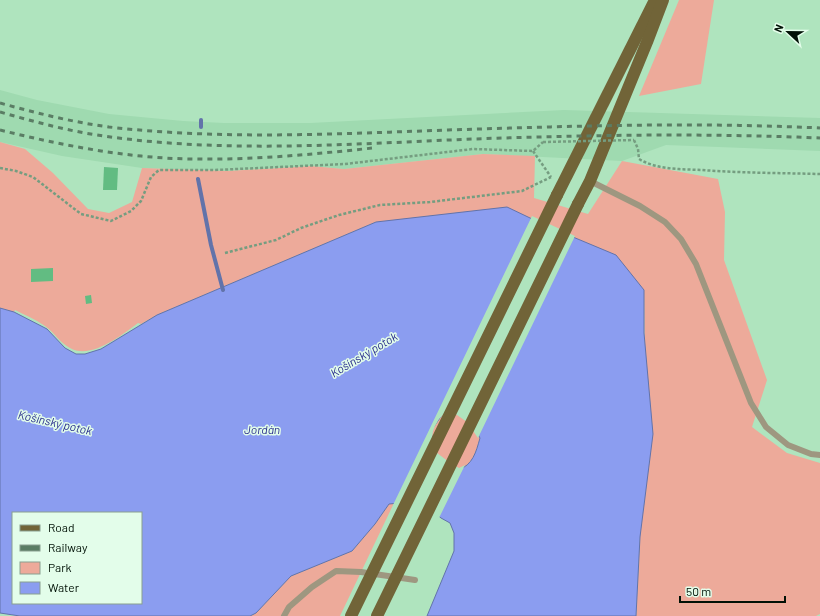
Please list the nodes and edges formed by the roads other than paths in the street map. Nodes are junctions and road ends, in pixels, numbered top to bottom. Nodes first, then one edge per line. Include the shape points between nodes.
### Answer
1 (655, 0) edge
2 (663, 0) edge
3 (590, 181) junction
4 (820, 456) edge
5 (415, 580) dead end
6 (284, 616) edge
7 (351, 616) edge
8 (377, 616) edge

1 - 7 main road, bridge
2 - 3 main road
3 - 4 lane via 640,206 665,222 681,239 696,264 751,403 762,421 788,445
3 - 8 main road, bridge
5 - 6 lane via 336,571 312,587 289,607

